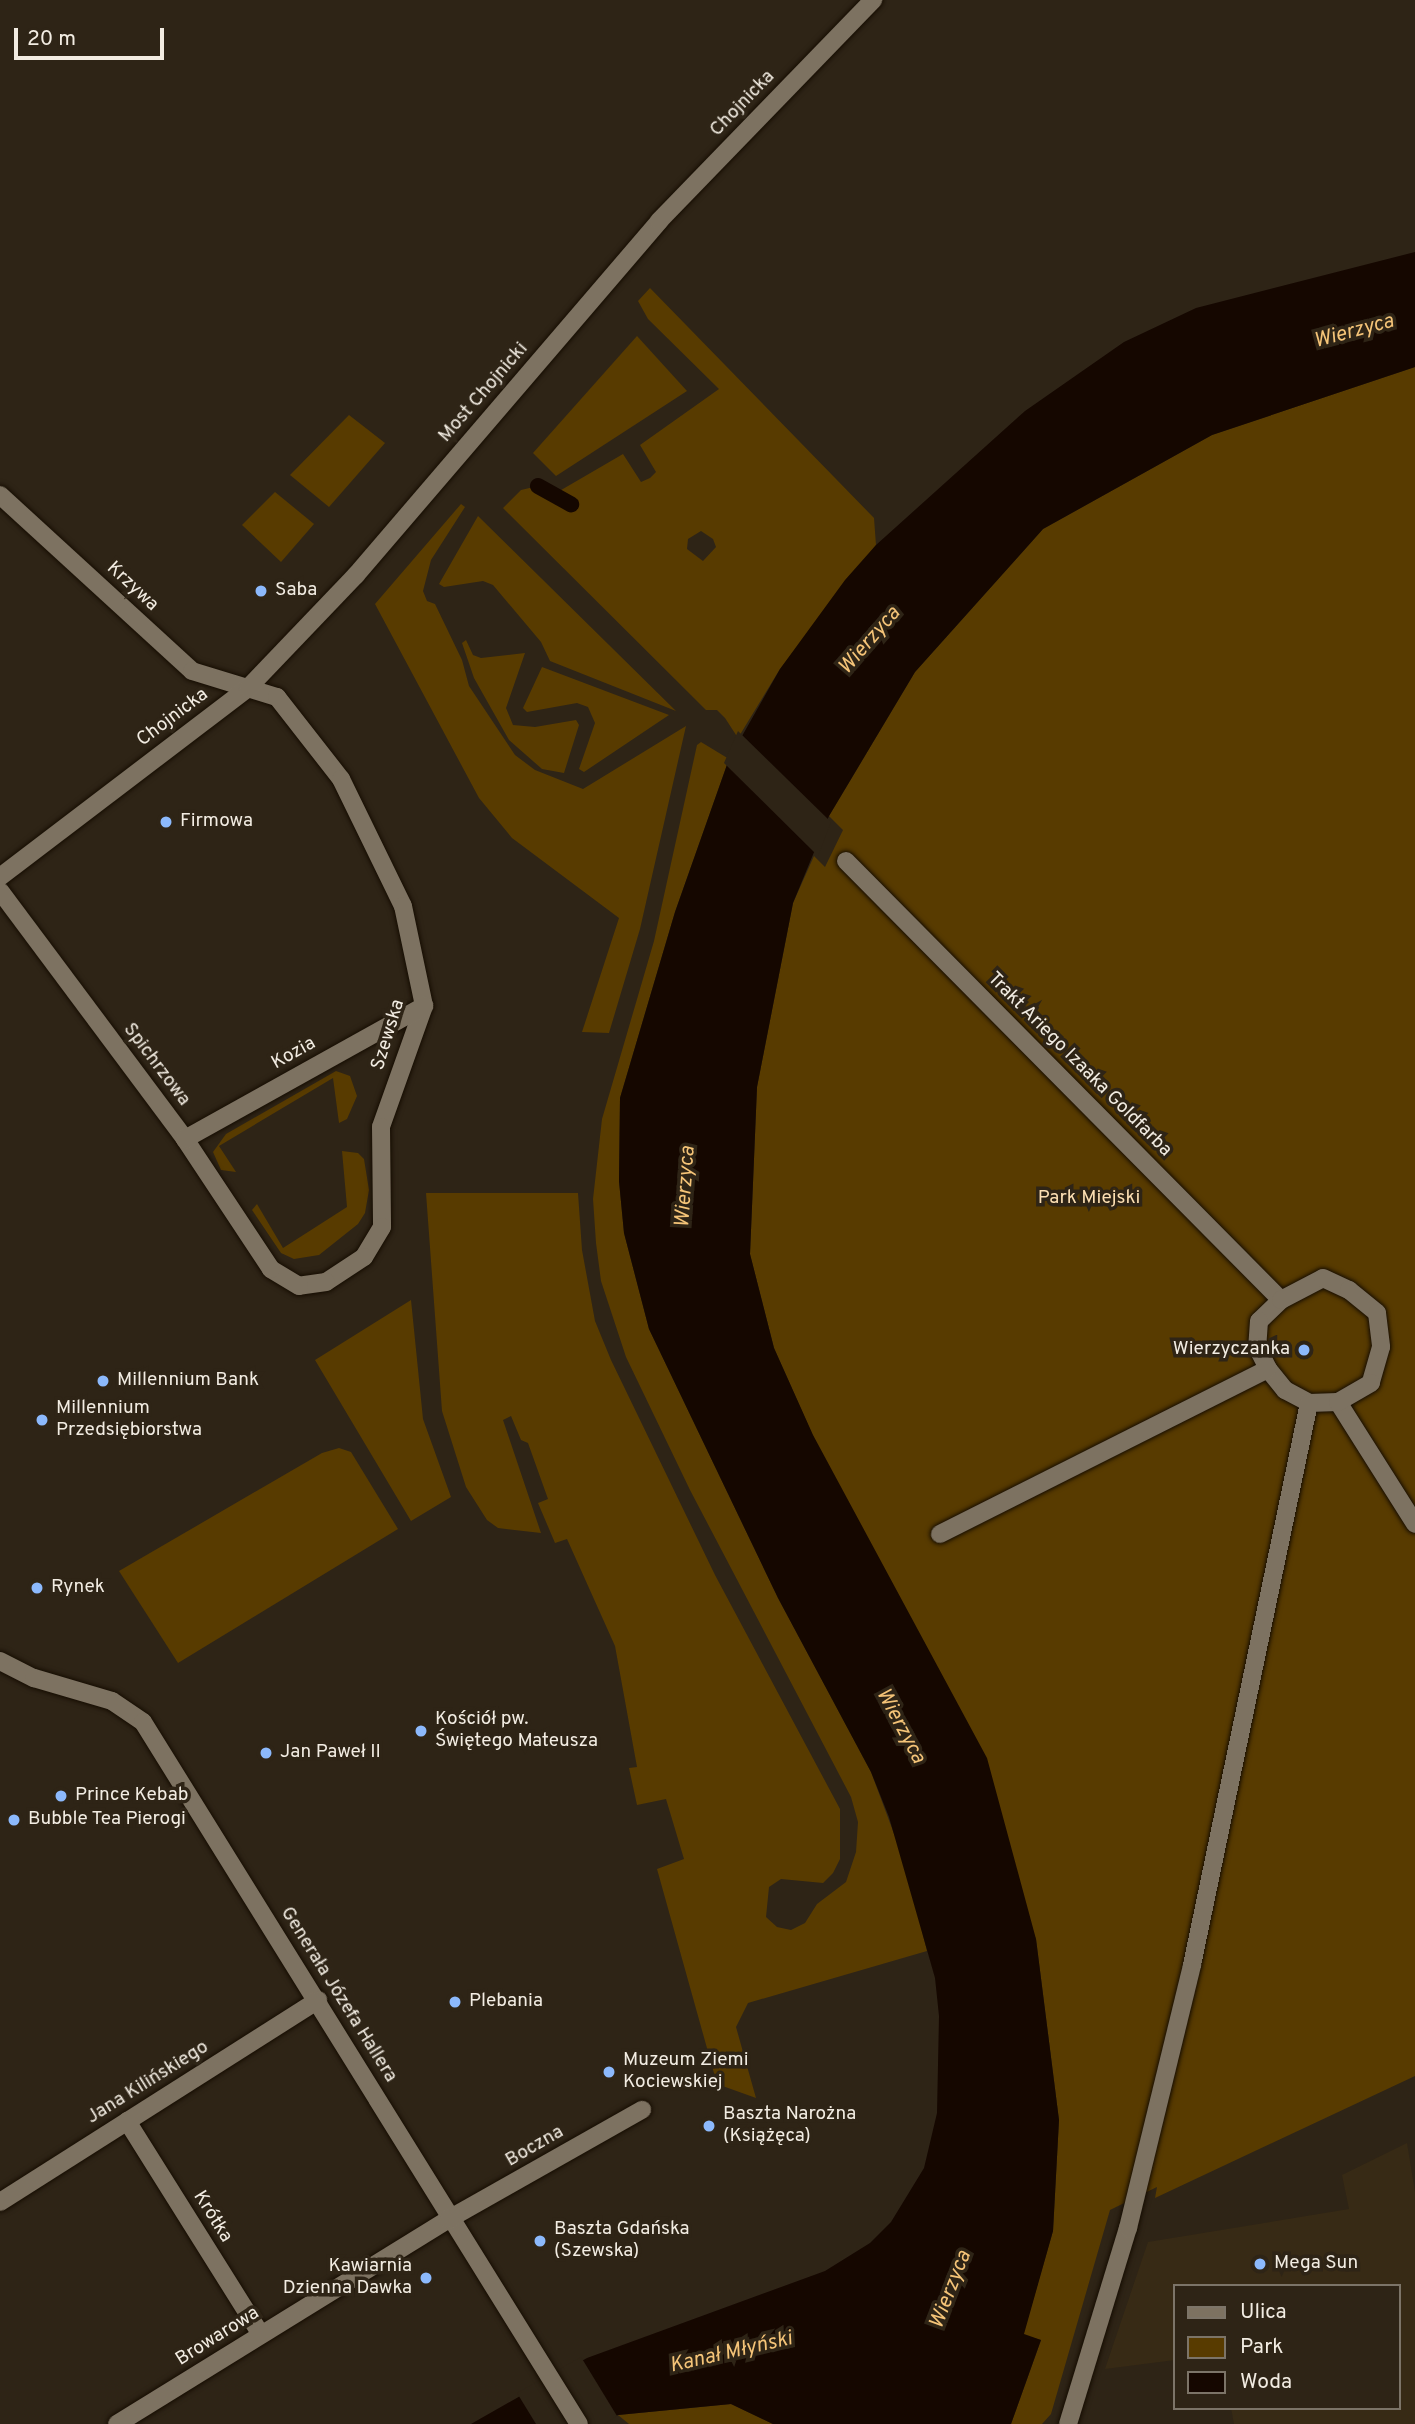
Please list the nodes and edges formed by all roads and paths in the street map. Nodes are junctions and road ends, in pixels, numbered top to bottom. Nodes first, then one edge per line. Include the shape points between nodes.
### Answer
1 (873, 0) edge
2 (644, 238) joint
3 (0, 495) edge
4 (356, 575) joint
5 (248, 688) junction
6 (846, 861) dead end
7 (0, 877) edge
8 (0, 891) edge
9 (424, 1006) junction
10 (185, 1139) junction
11 (271, 1269) joint
12 (1281, 1300) junction
13 (1268, 1369) junction
14 (1338, 1402) junction
15 (1308, 1403) junction
16 (1415, 1524) edge
17 (940, 1534) dead end
18 (0, 1661) edge
19 (318, 2000) junction
20 (642, 2110) dead end
21 (127, 2120) junction
22 (0, 2202) edge
23 (449, 2219) junction
24 (261, 2335) junction
25 (117, 2424) edge
26 (579, 2424) edge
27 (1068, 2424) edge

1 - 2 street, Chojnicka
2 - 4 street, Most Chojnicki
3 - 5 street, Krzywa via 191,671
4 - 5 street, Chojnicka
5 - 7 street, Chojnicka
5 - 9 street, Szewska via 277,697 341,779 403,906
6 - 12 street, Trakt Ariego Izaaka Goldfarba
8 - 10 street, Spichrzowa
9 - 10 street, Kozia
9 - 11 street, Szewska via 381,1126 382,1227 364,1258 326,1282 299,1286
10 - 11 street, Spichrzowa
12 - 13 street via 1259,1321 1257,1347
12 - 14 street via 1322,1278 1349,1290 1377,1313 1381,1347 1371,1383
13 - 15 street via 1284,1390
13 - 17 street
14 - 15 street
14 - 16 street
15 - 27 street via 1192,1965 1128,2228
18 - 19 street, Generała Józefa Hallera via 34,1678 112,1701 144,1722
19 - 21 street, Jana Kilińskiego
19 - 23 street, Generała Józefa Hallera
20 - 23 street, Boczna
21 - 22 street, Jana Kilińskiego
21 - 24 street, Krótka
23 - 24 street, Browarowa
23 - 26 street, Generała Józefa Hallera
24 - 25 street, Browarowa

